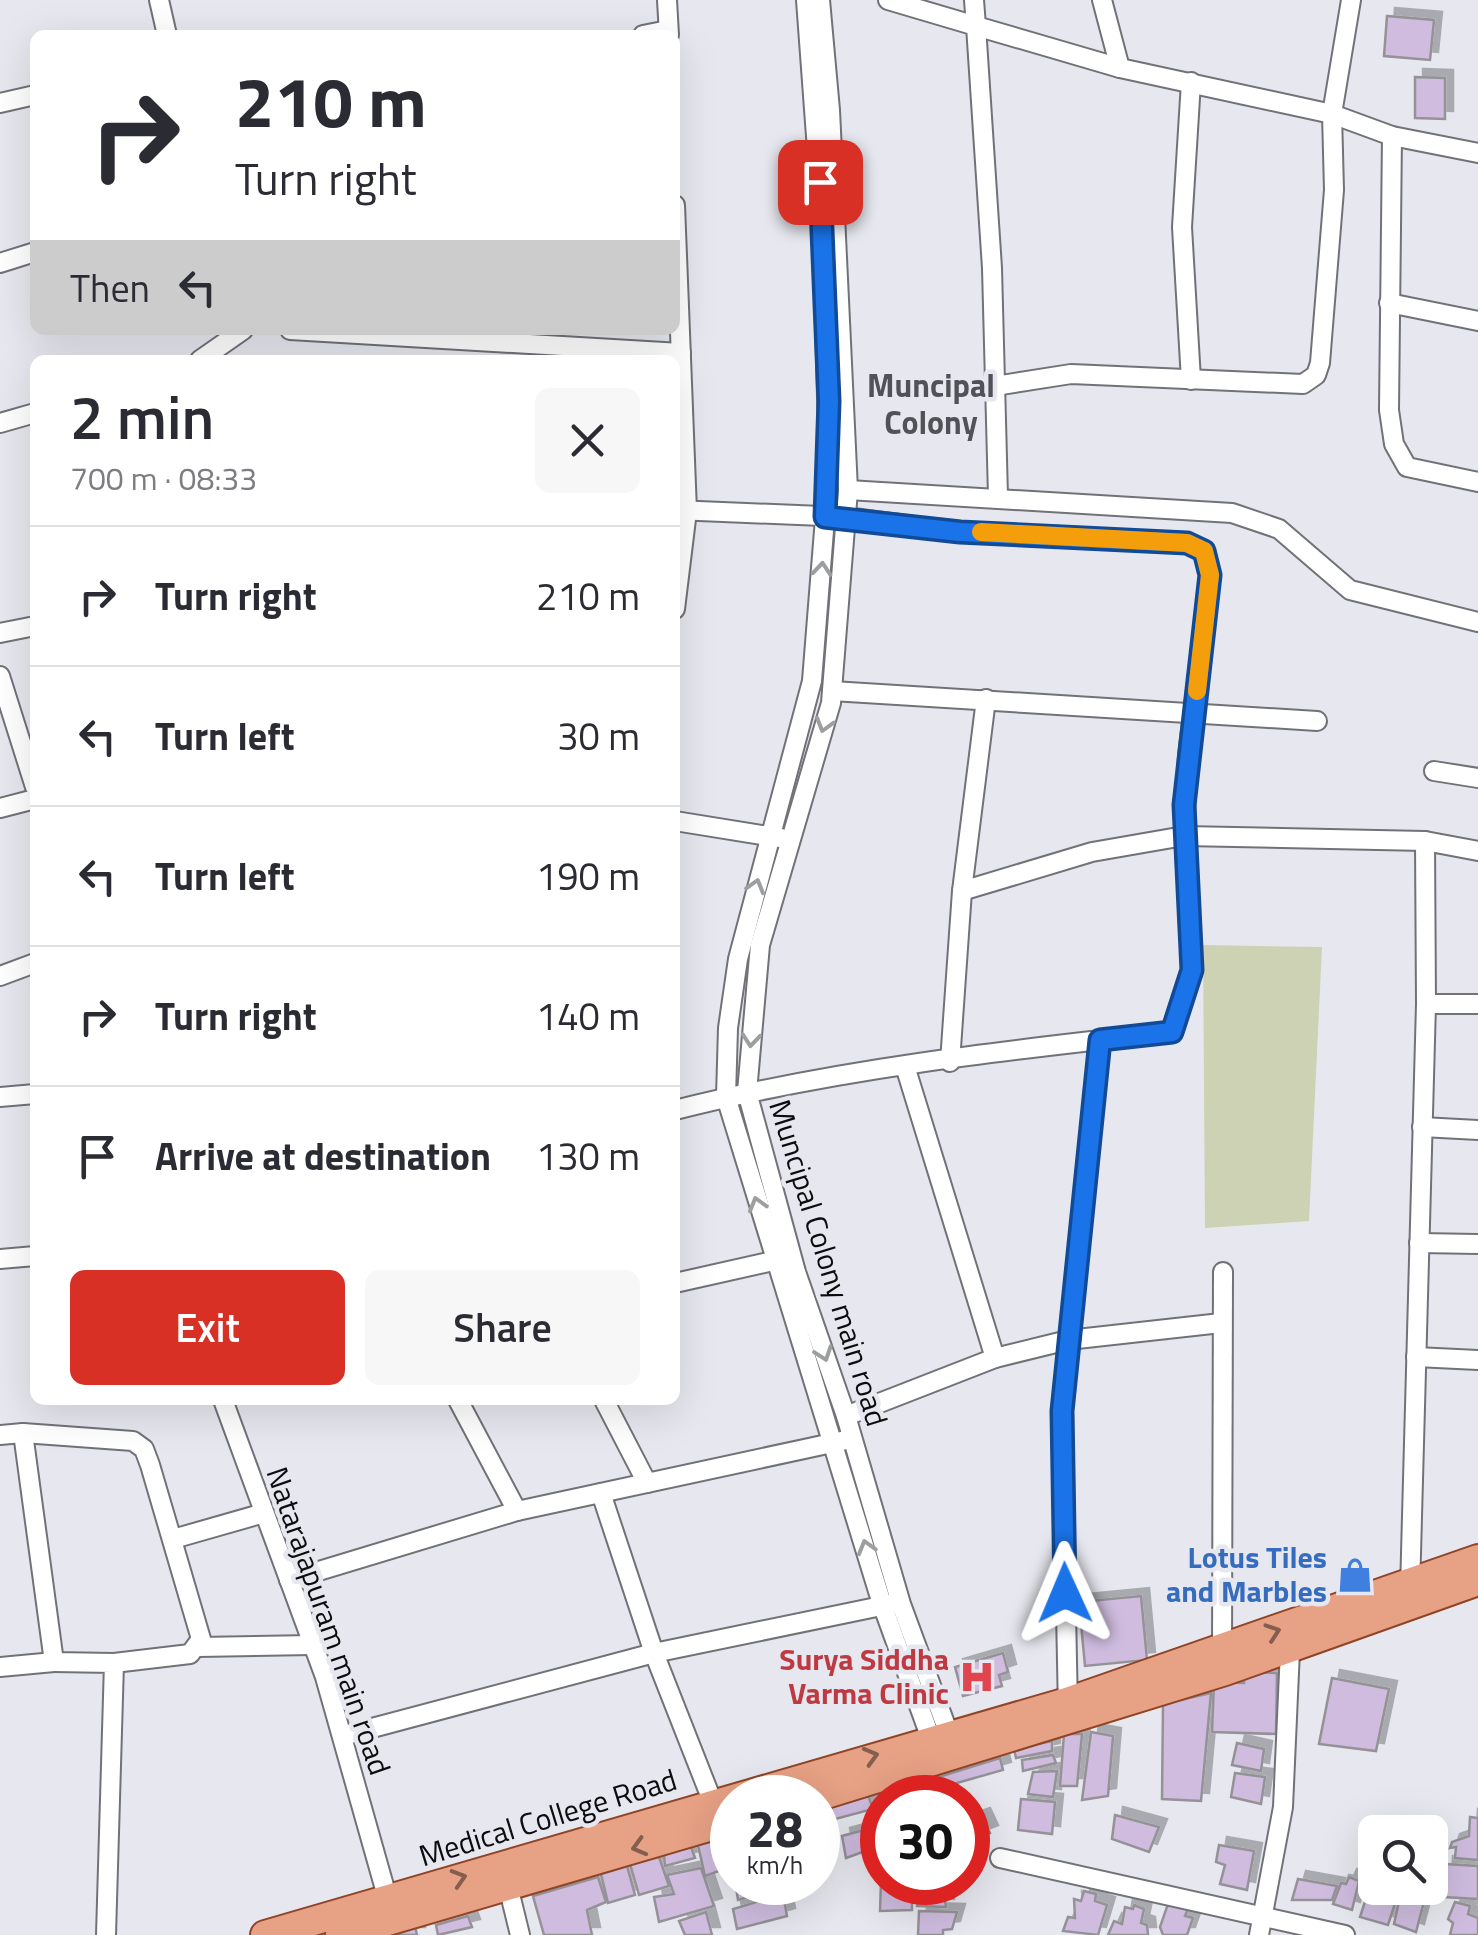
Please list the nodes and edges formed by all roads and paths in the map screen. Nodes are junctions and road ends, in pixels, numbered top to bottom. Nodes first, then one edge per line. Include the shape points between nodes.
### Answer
1 (159, 0) edge
2 (667, 0) edge
3 (806, 0) edge
4 (820, 0) edge
5 (888, 0) edge
6 (974, 0) edge
7 (1102, 0) edge
8 (1351, 0) edge
9 (976, 26) junction
10 (165, 30) edge
11 (668, 30) edge
12 (1120, 68) junction
13 (1192, 82) junction
14 (30, 96) edge
15 (0, 103) edge
16 (1332, 114) junction
17 (1392, 136) junction
18 (1478, 153) edge
19 (30, 254) edge
20 (0, 263) edge
21 (1389, 303) junction
22 (1478, 321) edge
23 (235, 335) edge
24 (375, 335) edge
25 (679, 335) edge
26 (680, 353) junction
27 (207, 355) edge
28 (1192, 380) junction
29 (995, 386) junction
30 (30, 415) edge
31 (0, 423) edge
32 (1478, 482) edge
33 (848, 490) junction
34 (998, 498) junction
35 (681, 510) edge
36 (825, 517) junction
37 (846, 517) junction
38 (1478, 622) edge
39 (30, 627) edge
40 (0, 633) edge
41 (0, 676) edge
42 (832, 691) junction
43 (986, 699) junction
44 (1196, 712) junction
45 (1316, 722) dead end
46 (30, 771) edge
47 (1434, 771) dead end
48 (1478, 778) edge
49 (30, 799) edge
50 (0, 808) edge
51 (680, 822) edge
52 (770, 836) junction
53 (1184, 836) junction
54 (791, 839) junction
55 (1425, 842) junction
56 (1478, 851) edge
57 (962, 891) junction
58 (30, 965) edge
59 (0, 976) edge
60 (1426, 1004) junction
61 (1478, 1004) edge
62 (1100, 1040) junction
63 (950, 1062) junction
64 (905, 1066) junction
65 (747, 1092) junction
66 (30, 1095) edge
67 (726, 1097) junction
68 (0, 1098) edge
69 (680, 1109) edge
70 (1422, 1127) junction
71 (1478, 1130) edge
72 (1419, 1243) junction
73 (1478, 1244) edge
74 (30, 1256) edge
75 (0, 1259) edge
76 (783, 1259) junction
77 (1223, 1272) dead end
78 (680, 1282) edge
79 (1221, 1323) junction
80 (1068, 1340) junction
81 (1416, 1357) junction
82 (995, 1358) junction
83 (1478, 1360) edge
84 (225, 1405) edge
85 (461, 1405) edge
86 (607, 1405) edge
87 (846, 1416) junction
88 (23, 1433) junction
89 (0, 1436) edge
90 (844, 1440) junction
91 (646, 1483) junction
92 (601, 1493) junction
93 (517, 1511) junction
94 (264, 1513) junction
95 (173, 1538) junction
96 (1478, 1559) edge
97 (289, 1580) junction
98 (1478, 1581) edge
99 (1412, 1595) junction
100 (892, 1604) junction
101 (313, 1645) junction
102 (198, 1648) junction
103 (1290, 1650) junction
104 (654, 1653) junction
105 (1223, 1661) junction
106 (54, 1662) junction
107 (114, 1664) junction
108 (0, 1667) edge
109 (1068, 1712) junction
110 (342, 1736) junction
111 (946, 1743) junction
112 (840, 1776) edge
113 (710, 1782) edge
114 (840, 1787) edge
115 (710, 1816) edge
116 (710, 1816) edge
117 (1000, 1858) dead end
118 (508, 1886) junction
119 (391, 1910) junction
120 (1261, 1926) edge
121 (106, 1935) edge
122 (265, 1935) edge
123 (340, 1935) edge
124 (520, 1935) edge
125 (1345, 1935) edge

1 - 10 street
2 - 11 street
3 - 36 street via 828,383
4 - 33 street, Muncipal Colony main road
5 - 9 street
6 - 9 street
7 - 12 street
8 - 16 street
9 - 12 street
9 - 29 street
12 - 13 street
13 - 16 street
13 - 28 street via 1182,227
14 - 15 street
16 - 17 street
16 - 28 street via 1334,190 1316,375 1303,384
17 - 18 street
17 - 21 street
19 - 20 street
21 - 22 street
21 - 32 street via 1394,444 1407,467
23 - 27 street
24 - 26 street
25 - 26 street
26 - 35 street
28 - 29 street via 1071,374
29 - 34 street
30 - 31 street
33 - 34 street
33 - 37 street, Muncipal Colony main road
34 - 38 street via 1232,514 1280,529 1350,590
35 - 36 street
36 - 37 street
52 -> 36 street via 812,681
37 - 42 street, Muncipal Colony main road
37 - 44 street via 960,532 1187,543 1204,551 1210,575
39 - 40 street
41 - 46 street
42 - 43 street
42 -> 54 street, Muncipal Colony main road
43 - 44 street
43 - 57 street
44 - 45 street
44 - 53 street
47 - 48 street
49 - 50 street
51 - 52 street
52 - 54 street
67 -> 52 street via 738,959
53 - 55 street
53 - 57 street via 1092,852
53 - 62 street via 1192,970 1172,1032
54 -> 65 street, Muncipal Colony main road via 760,946
55 - 56 street
55 - 60 street
57 - 63 street
58 - 59 street
60 - 61 street
60 - 70 street
62 - 63 street
62 - 80 street
63 - 64 street
64 - 65 street
64 - 82 street
65 - 67 street
65 - 76 street, Muncipal Colony main road
66 - 68 street
67 - 69 street
76 -> 67 street
70 - 71 street
70 - 72 street
72 - 73 street
72 - 81 street
74 - 75 street
76 - 78 street
76 -> 87 street, Muncipal Colony main road
76 - 90 street
77 - 79 street
79 - 80 street
79 - 105 street
80 - 82 street
80 - 109 street via 1062,1411
81 - 83 street
81 - 99 street
82 - 87 street
84 - 94 street, Natarajapuram main road
85 - 93 street
86 - 91 street
87 - 90 street, Muncipal Colony main road
88 - 89 street
88 - 95 street via 116,1438 144,1449
88 - 106 street
90 - 91 street
90 - 100 street, Muncipal Colony main road
91 - 92 street
92 - 93 street
92 - 104 street
93 - 97 street
94 - 95 street
94 - 97 street, Natarajapuram main road
95 - 102 street via 198,1622
96 - 99 main road, Medical College Road
97 - 101 street, Natarajapuram main road
98 - 99 main road, Medical College Road
99 - 103 main road, Medical College Road
105 -> 99 main road, Medical College Road
100 - 104 street
100 - 111 street, Muncipal Colony main road
101 - 102 street
101 - 110 street, Natarajapuram main road
102 - 107 street
103 - 105 main road, Medical College Road
103 - 120 street via 1283,1808
104 - 110 street
104 - 113 street
105 - 109 main road, Medical College Road
106 - 107 street
106 - 108 street
107 - 121 street
109 - 111 main road, Medical College Road
110 - 119 street, Natarajapuram main road
112 -> 111 main road, Medical College Road
111 - 114 main road, Medical College Road
115 -> 118 main road, Medical College Road
119 -> 116 main road, Medical College Road
117 - 120 street
118 - 119 main road, Medical College Road
118 - 124 street
119 - 122 main road, Medical College Road
119 - 123 main road, Medical College Road
120 - 125 street

